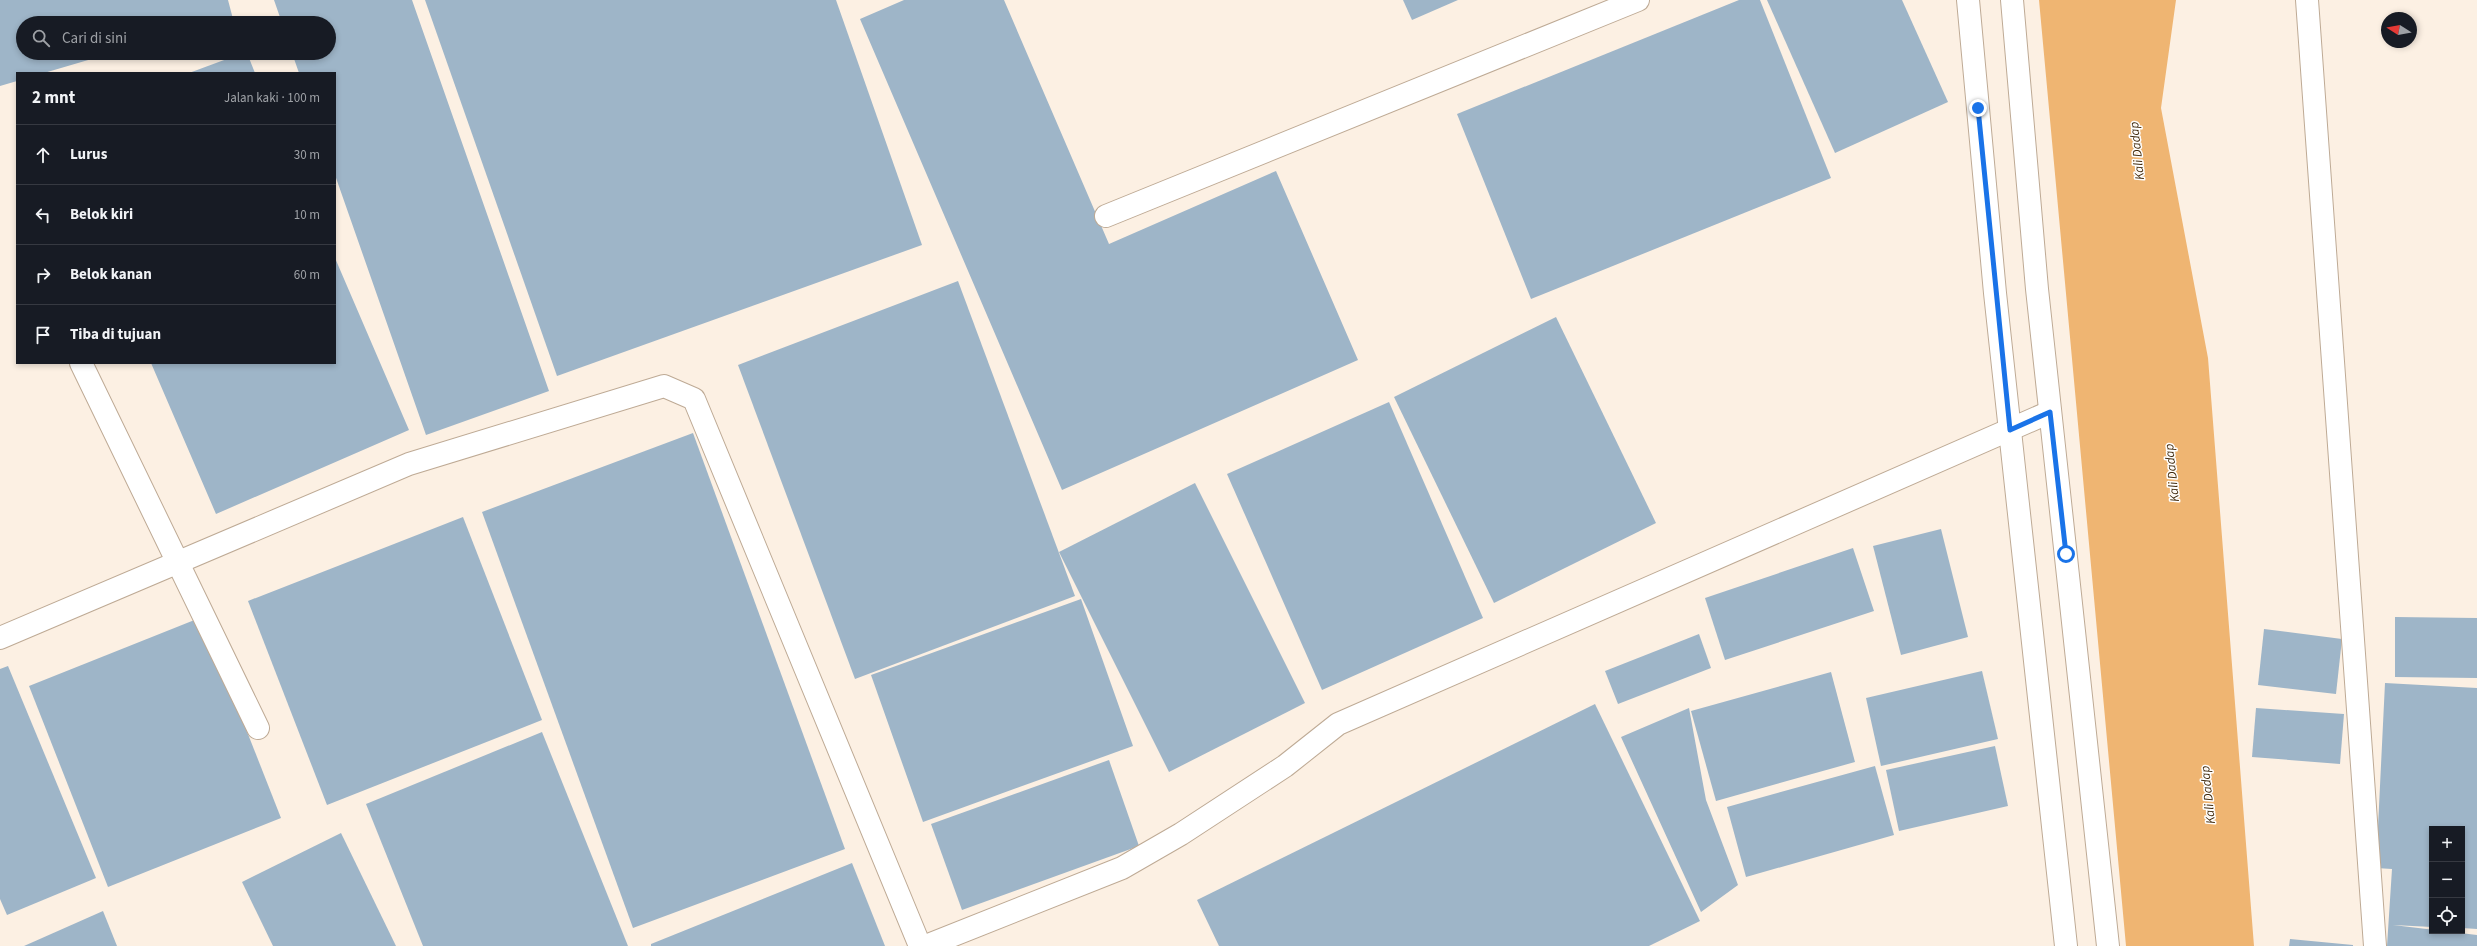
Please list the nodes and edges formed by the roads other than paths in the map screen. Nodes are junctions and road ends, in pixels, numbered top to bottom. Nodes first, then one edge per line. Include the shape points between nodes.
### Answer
1 (1638, 0) edge
2 (1968, 0) edge
3 (2012, 0) edge
4 (2307, 0) edge
5 (1106, 216) dead end
6 (81, 364) edge
7 (2050, 412) junction
8 (2010, 430) junction
9 (176, 562) junction
10 (0, 638) edge
11 (258, 728) dead end
12 (920, 946) edge
13 (926, 946) edge
14 (2066, 946) edge
15 (2108, 946) edge
16 (2375, 946) edge

1 - 5 street
2 - 8 street
3 - 7 street
4 - 16 street
6 - 9 street
7 - 8 street
7 - 15 street
8 - 13 street via 1338,724 1285,766 1181,834 1122,868
8 - 14 street
9 - 10 street
9 - 11 street
9 - 12 street via 409,464 664,386 694,399

